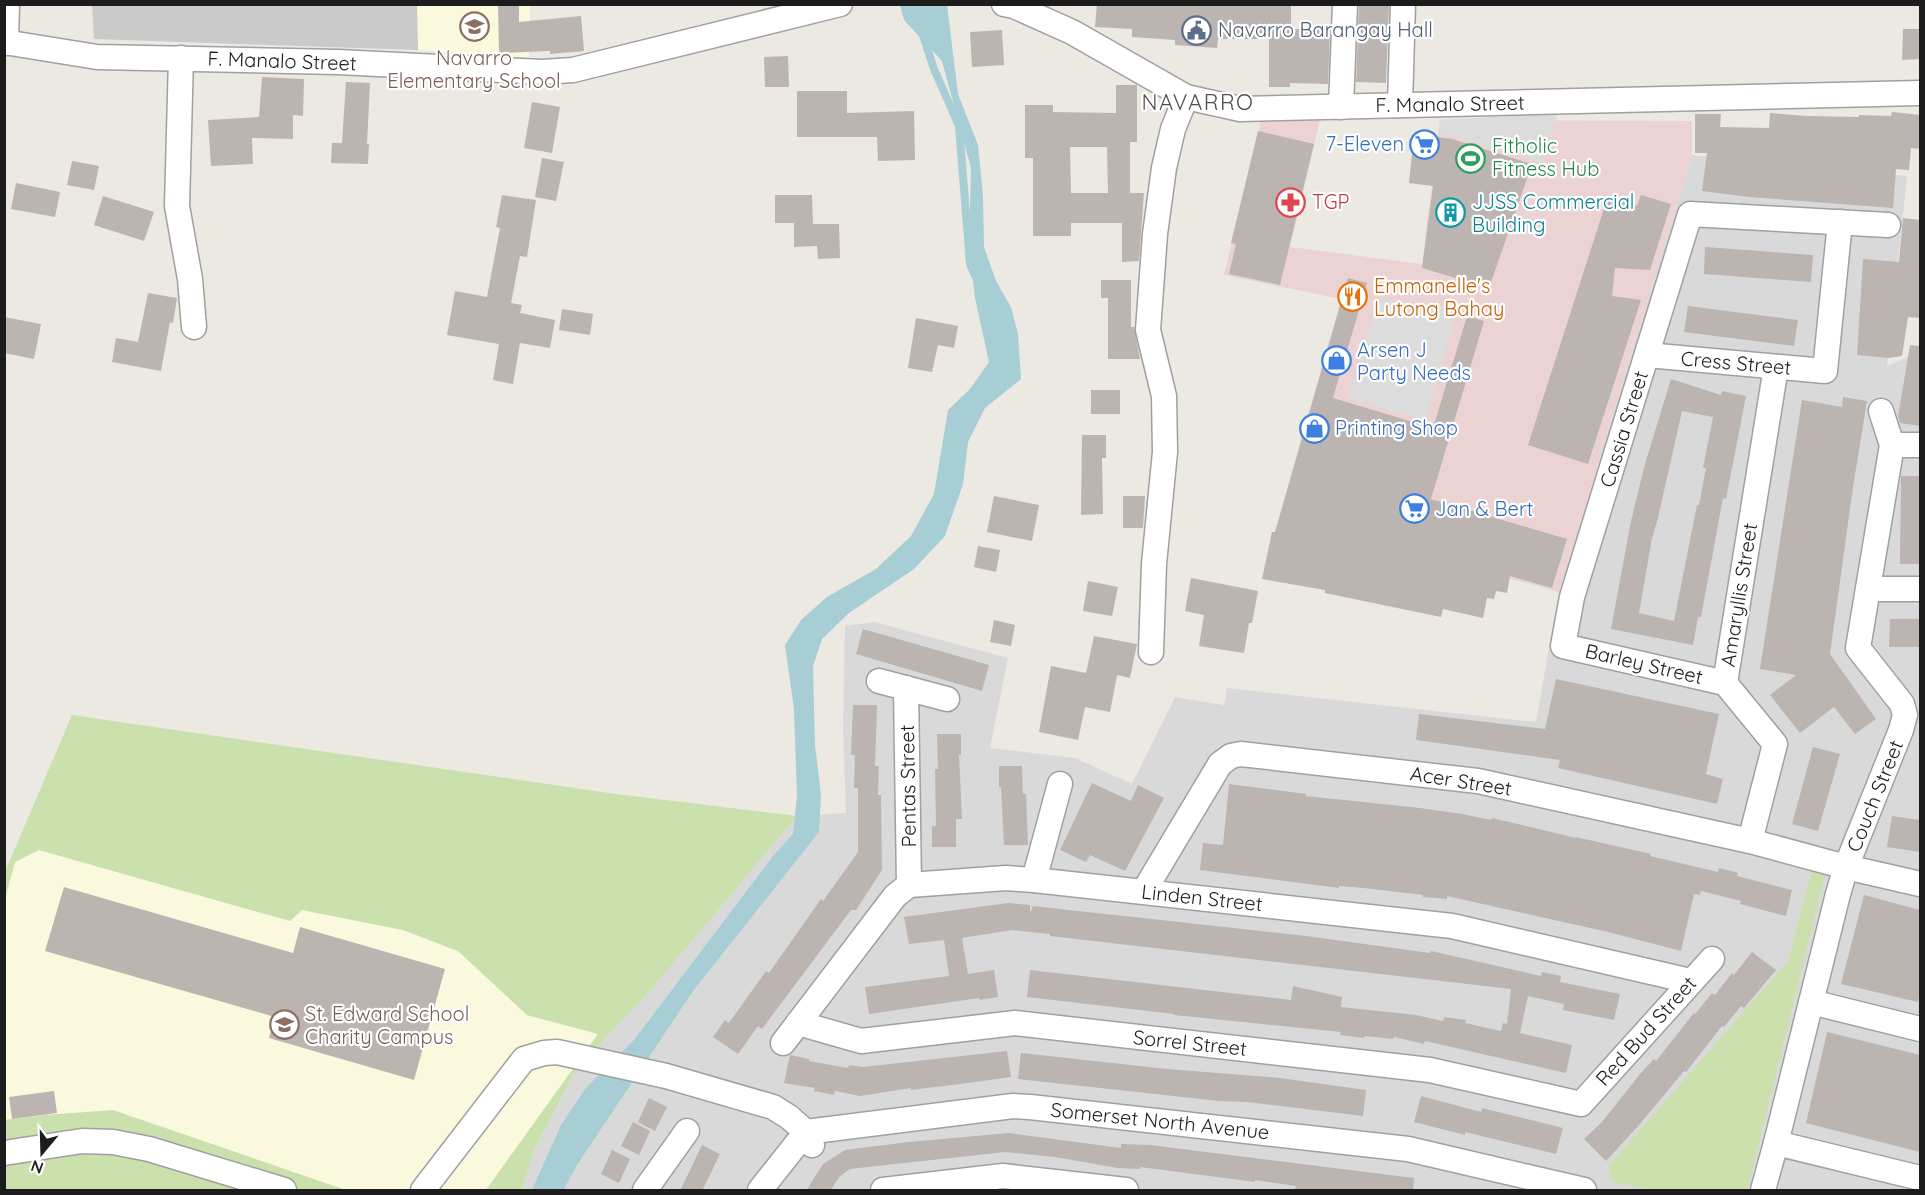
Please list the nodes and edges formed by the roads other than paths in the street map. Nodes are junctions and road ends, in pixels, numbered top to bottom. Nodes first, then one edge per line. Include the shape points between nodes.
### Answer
1 (7, 4) edge
2 (840, 4) edge
3 (1004, 4) edge
4 (1345, 4) edge
5 (1403, 4) edge
6 (5, 42) edge
7 (181, 58) junction
8 (1920, 93) edge
9 (1186, 97) junction
10 (1400, 105) junction
11 (1341, 107) junction
12 (1840, 222) junction
13 (1888, 225) dead end
14 (194, 327) dead end
15 (1647, 355) junction
16 (1776, 367) junction
17 (1881, 411) dead end
18 (1920, 445) edge
19 (1892, 446) junction
20 (1868, 589) junction
21 (1920, 589) edge
22 (1563, 646) joint
23 (1151, 652) dead end
24 (879, 681) dead end
25 (1725, 683) junction
26 (906, 688) junction
27 (947, 699) dead end
28 (1911, 730) edge
29 (1060, 784) dead end
30 (1750, 841) junction
31 (1846, 867) junction
32 (1034, 880) junction
33 (1920, 884) edge
34 (909, 885) junction
35 (1144, 891) junction
36 (1712, 959) dead end
37 (1690, 981) junction
38 (1810, 1002) junction
39 (798, 1023) junction
40 (1920, 1029) edge
41 (783, 1042) dead end
42 (1581, 1104) joint
43 (687, 1131) dead end
44 (809, 1139) junction
45 (1776, 1143) junction
46 (4, 1153) edge
47 (1920, 1178) edge
48 (1082, 1188) edge
49 (284, 1191) edge
50 (423, 1191) edge
51 (645, 1191) edge
52 (760, 1191) edge
53 (883, 1191) edge
54 (1126, 1191) edge
55 (1584, 1191) edge
56 (1763, 1191) edge

1 - 6 street
2 - 7 street, F. Manalo Street via 573,70
3 - 9 street, F. Manalo Street via 1072,32
4 - 11 street
5 - 10 street
6 - 7 street, F. Manalo Street via 97,57
7 - 14 street via 177,206
8 - 10 street, F. Manalo Street
9 - 11 street, F. Manalo Street via 1240,109
9 - 23 street via 1164,168 1148,330 1164,396 1165,452 1154,564
10 - 11 street, F. Manalo Street
12 - 13 street
12 - 15 street, Cassia Street via 1690,214
12 - 16 street, Cress Street via 1825,371
15 - 16 street, Cress Street
15 - 22 street, Cassia Street via 1572,597
16 - 25 street, Amaryllis Street
17 - 19 street, Couch Street
18 - 19 street
19 - 20 street, Couch Street
20 - 21 street
20 - 28 street, Couch Street via 1858,648 1902,704
22 - 25 street, Barley Street
24 - 26 street
25 - 30 street, Amaryllis Street via 1774,744
26 - 27 street
26 - 34 street, Pentas Street
28 - 31 street, Couch Street
29 - 32 street
30 - 31 street, Acer Street
30 - 35 street, Acer Street via 1478,781 1241,754 1220,764
31 - 33 street, Acer Street
31 - 38 street, Couch Street
32 - 34 street, Linden Street via 1006,878
32 - 35 street, Linden Street
34 - 39 street via 895,896
35 - 37 street, Linden Street via 1452,926
36 - 37 street, Red Bud Street
37 - 42 street, Red Bud Street
38 - 40 street
38 - 45 street, Couch Street
39 - 41 street
39 - 42 street, Sorrel Street via 861,1041 1015,1023 1430,1070
43 - 51 street
44 - 50 street via 789,1117 773,1107 666,1076 557,1052 544,1053 524,1059
44 - 52 street
44 - 55 street, Somerset North Avenue via 1013,1106 1030,1107 1408,1149
45 - 47 street
45 - 56 street, Couch Street
46 - 49 street via 82,1141 113,1142 149,1149
48 - 53 street via 1003,1176
48 - 54 street

